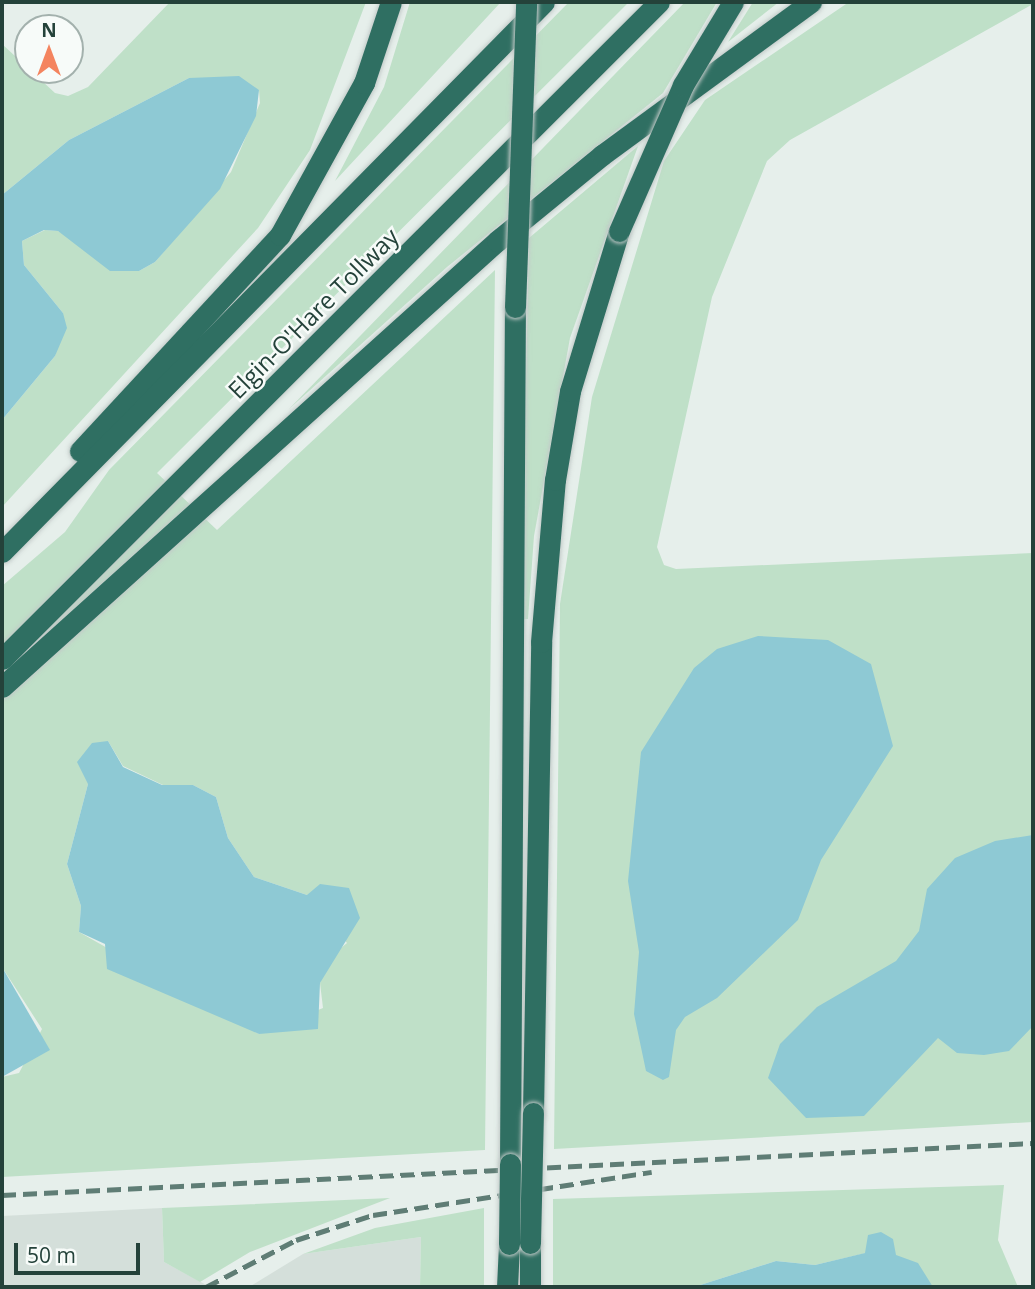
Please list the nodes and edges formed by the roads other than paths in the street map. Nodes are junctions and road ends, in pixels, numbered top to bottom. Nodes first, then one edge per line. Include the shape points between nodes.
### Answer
1 (391, 2) edge
2 (526, 2) edge
3 (544, 2) edge
4 (659, 2) edge
5 (733, 2) edge
6 (811, 2) edge
7 (41, 510) junction
8 (2, 552) edge
9 (2, 659) edge
10 (2, 687) edge
11 (520, 1243) junction
12 (507, 1287) edge
13 (530, 1287) edge

1 - 7 highway via 365,83 280,234 61,472
2 - 11 highway, bridge via 515,307 510,1115
3 - 7 highway
4 - 9 highway, Elgin-O'Hare Tollway
5 - 11 highway, bridge via 683,85 619,231 570,391 555,480 541,642 533,1113
6 - 10 highway via 602,155 497,241
7 - 8 highway
11 - 12 highway
11 - 13 highway

